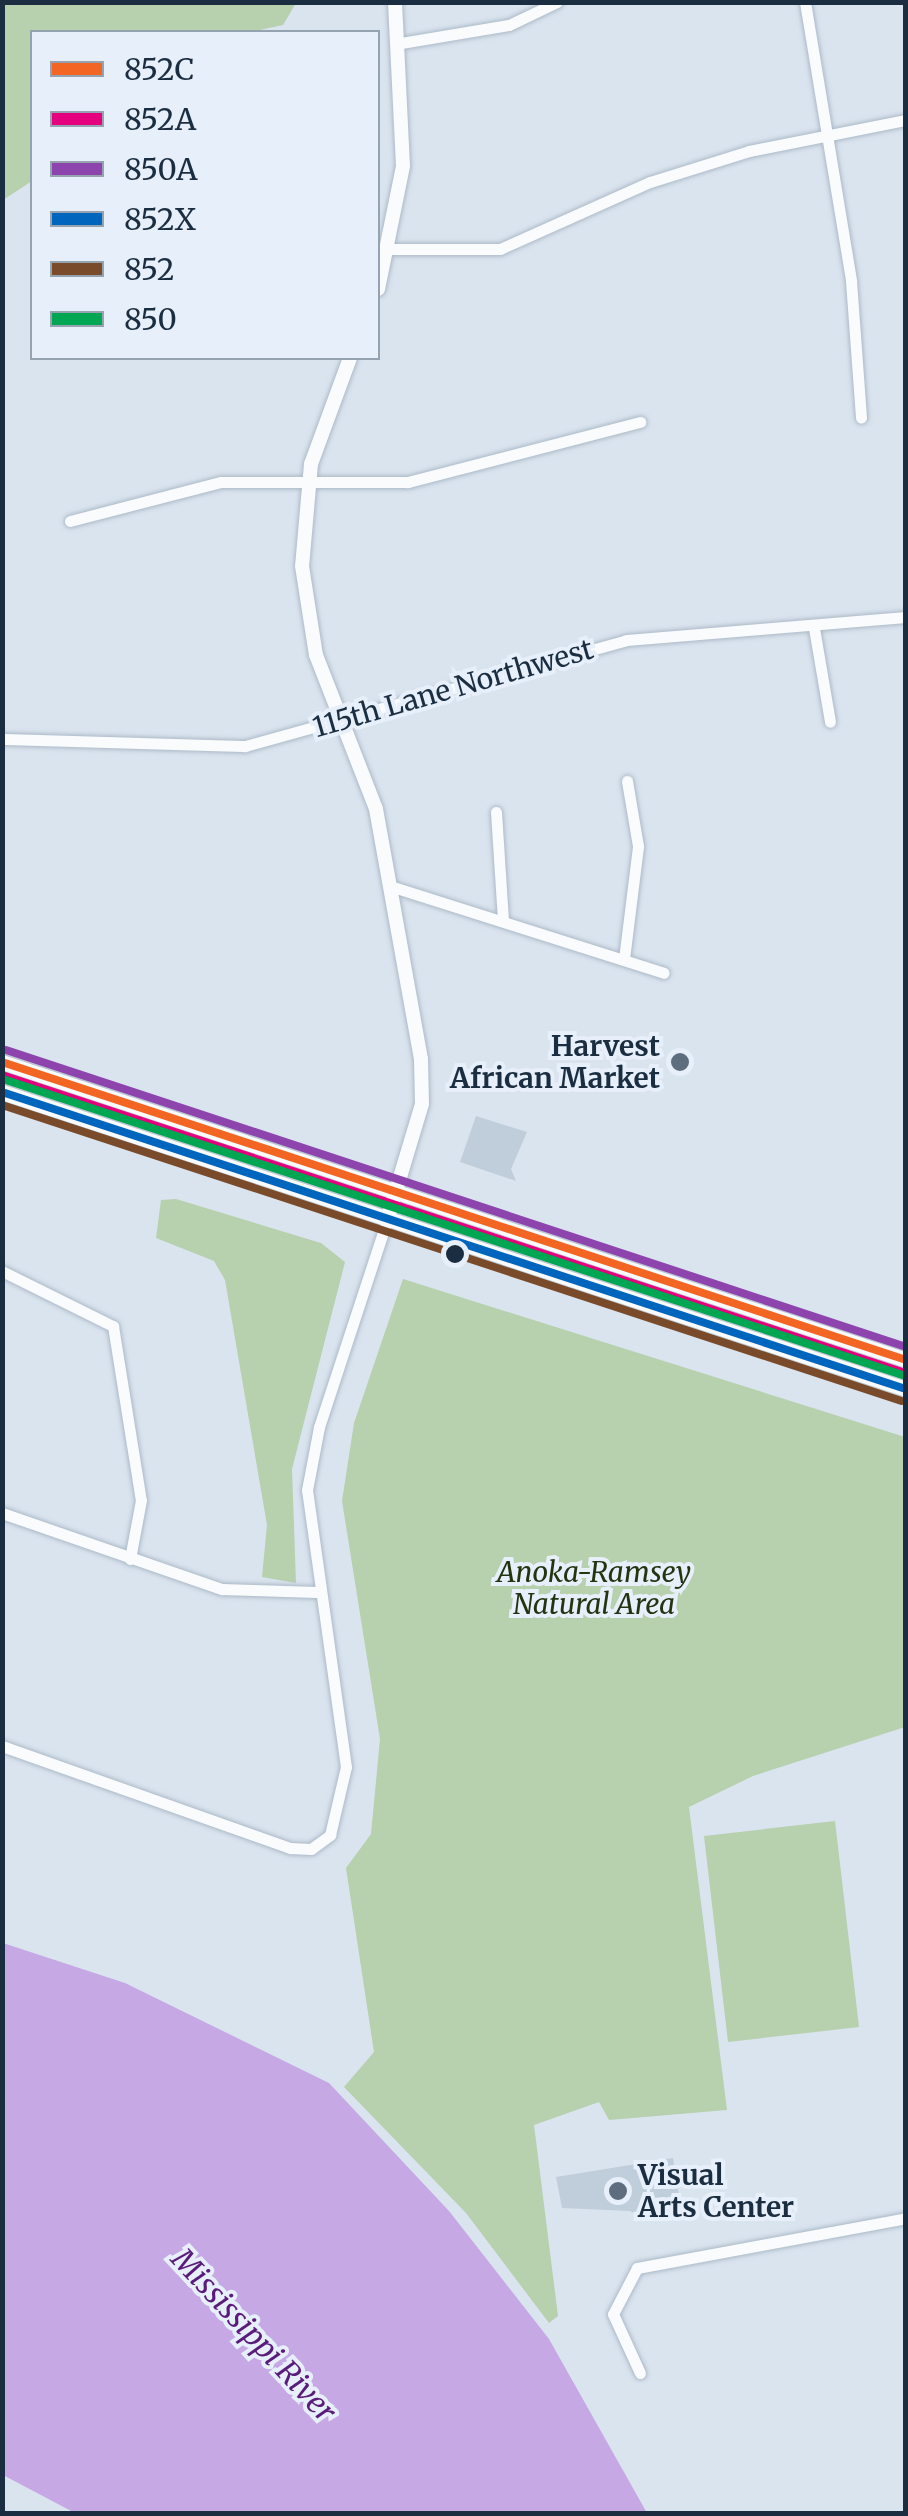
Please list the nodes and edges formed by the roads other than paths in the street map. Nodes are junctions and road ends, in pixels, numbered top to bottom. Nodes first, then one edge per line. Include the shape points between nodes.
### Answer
1 (395, 2) edge
2 (556, 2) edge
3 (806, 2) edge
4 (401, 43) junction
5 (906, 120) edge
6 (829, 135) junction
7 (383, 249) edge
8 (349, 360) edge
9 (861, 418) dead end
10 (640, 422) dead end
11 (307, 483) junction
12 (70, 520) dead end
13 (906, 616) edge
14 (814, 628) junction
15 (340, 719) junction
16 (830, 722) dead end
17 (2, 739) edge
18 (627, 781) dead end
19 (496, 812) dead end
20 (390, 886) junction
21 (503, 920) junction
22 (624, 958) junction
23 (664, 973) dead end
24 (2, 1062) edge
25 (2, 1092) edge
26 (396, 1190) junction
27 (388, 1217) junction
28 (2, 1271) edge
29 (906, 1360) edge
30 (906, 1389) edge
31 (2, 1514) edge
32 (130, 1559) junction
33 (317, 1592) junction
34 (2, 1746) edge
35 (906, 2218) edge
36 (640, 2373) dead end

1 - 4 street
2 - 4 street via 510,25
3 - 6 street
4 - 7 street via 404,150
5 - 6 street
6 - 7 street via 650,182 500,250
6 - 9 street
8 - 11 street
10 - 11 street via 408,482
11 - 12 street via 197,484
11 - 15 street via 305,602
13 - 14 street, 115th Lane Northwest
14 - 15 street, 115th Lane Northwest via 626,640
14 - 16 street
15 - 17 street, 115th Lane Northwest via 207,750
15 - 20 street via 376,809
18 - 22 street via 638,846
19 - 21 street
20 - 21 street
20 - 26 street via 423,1088
21 - 22 street
22 - 23 street
24 - 26 main road
25 - 27 main road
26 - 27 street
26 - 29 main road
27 - 30 main road
27 - 33 street via 310,1463 307,1530
28 - 32 street via 113,1326 142,1500
31 - 32 street
32 - 33 street via 242,1593
33 - 34 street via 346,1783 330,1836 311,1849 290,1848
35 - 36 street via 636,2268 614,2314

